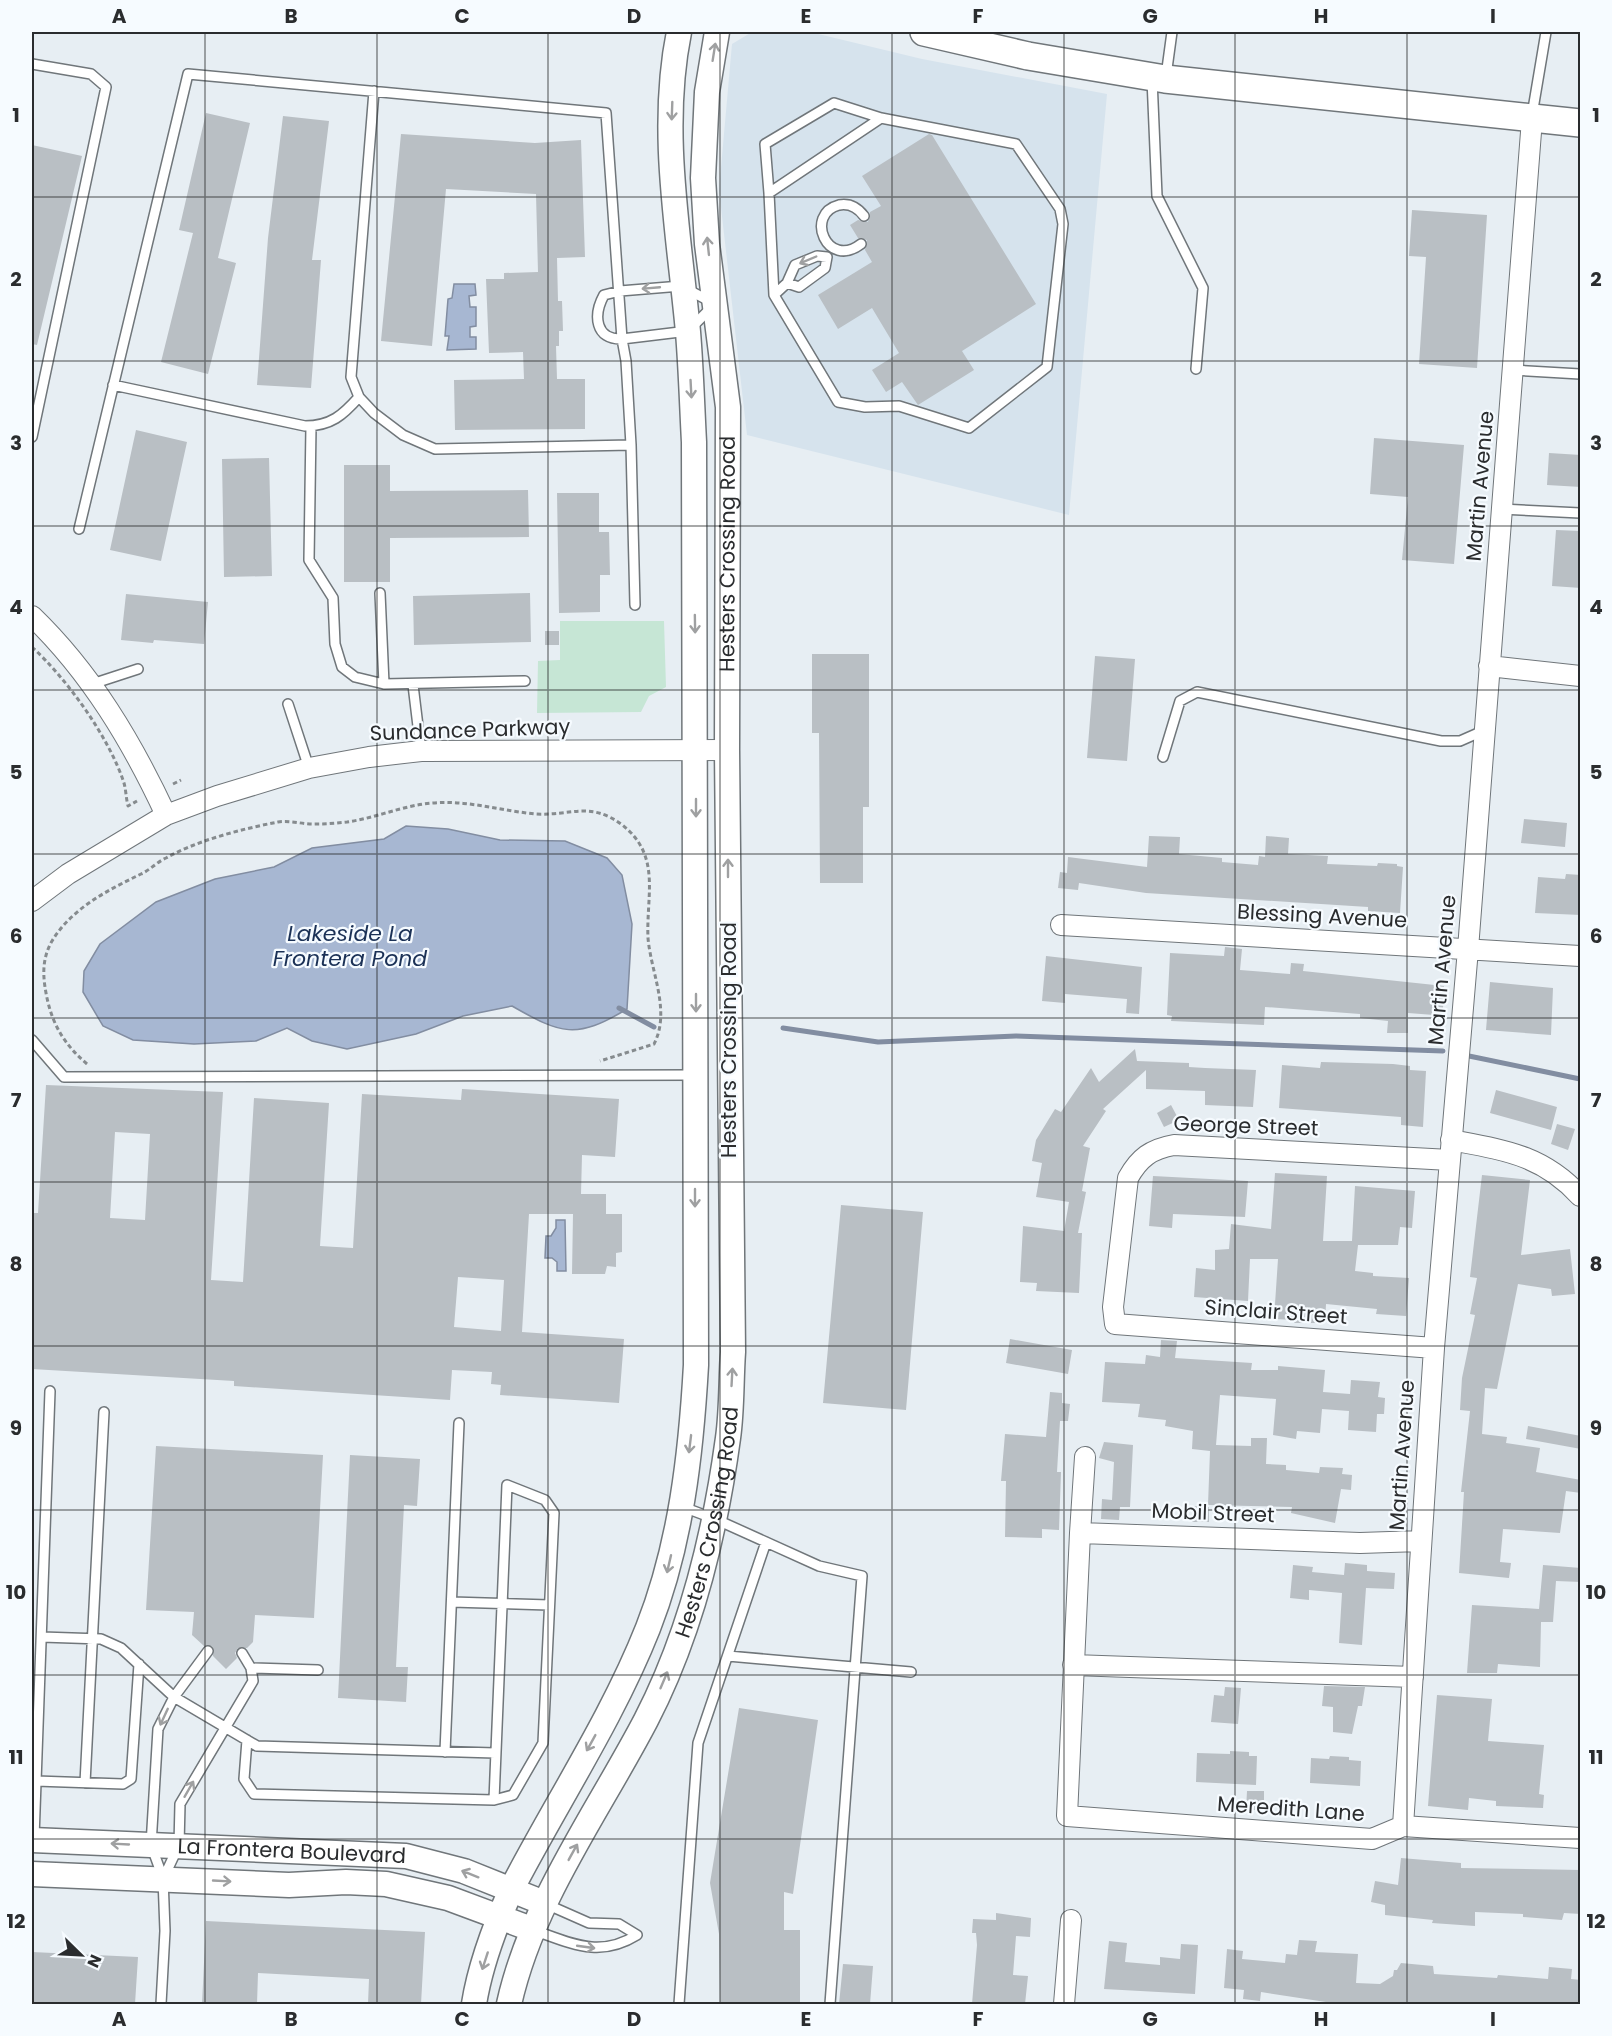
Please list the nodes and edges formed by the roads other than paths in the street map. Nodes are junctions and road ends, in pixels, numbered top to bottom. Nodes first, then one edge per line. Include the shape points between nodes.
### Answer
1 (680, 32) edge
2 (717, 32) edge
3 (924, 32) edge
4 (1172, 32) edge
5 (1546, 32) edge
6 (32, 64) edge
7 (1158, 78) junction
8 (374, 91) junction
9 (881, 118) junction
10 (1532, 119) junction
11 (1581, 123) edge
12 (672, 179) junction
13 (769, 193) junction
14 (864, 216) dead end
15 (861, 244) dead end
16 (833, 248) junction
17 (827, 257) junction
18 (787, 283) junction
19 (681, 286) junction
20 (620, 291) junction
21 (774, 295) junction
22 (715, 304) junction
23 (688, 331) junction
24 (622, 339) junction
25 (1196, 369) dead end
26 (1514, 370) junction
27 (1581, 374) edge
28 (114, 385) junction
29 (359, 397) junction
30 (311, 426) junction
31 (32, 437) edge
32 (631, 445) junction
33 (1501, 509) junction
34 (1581, 513) edge
35 (79, 529) dead end
36 (380, 593) dead end
37 (635, 605) dead end
38 (32, 616) edge
39 (1489, 666) junction
40 (138, 669) dead end
41 (1581, 676) edge
42 (525, 681) dead end
43 (92, 684) junction
44 (384, 684) junction
45 (412, 685) junction
46 (288, 704) dead end
47 (1485, 730) junction
48 (696, 750) junction
49 (727, 750) junction
50 (421, 752) junction
51 (1163, 757) dead end
52 (309, 768) junction
53 (166, 815) junction
54 (32, 901) edge
55 (1061, 925) dead end
56 (1468, 949) junction
57 (1581, 956) edge
58 (32, 1040) edge
59 (696, 1075) junction
60 (1450, 1150) junction
61 (1581, 1196) edge
62 (1115, 1324) joint
63 (1434, 1348) junction
64 (50, 1391) dead end
65 (104, 1412) dead end
66 (459, 1423) dead end
67 (1085, 1457) dead end
68 (682, 1507) junction
69 (715, 1519) junction
70 (1080, 1533) junction
71 (1420, 1541) junction
72 (766, 1542) junction
73 (452, 1602) junction
74 (502, 1604) junction
75 (549, 1605) junction
76 (42, 1637) junction
77 (91, 1638) junction
78 (208, 1651) dead end
79 (242, 1653) dead end
80 (728, 1656) junction
81 (139, 1664) junction
82 (1073, 1665) junction
83 (251, 1668) junction
84 (855, 1668) junction
85 (318, 1671) dead end
86 (911, 1672) dead end
87 (1413, 1677) junction
88 (174, 1697) junction
89 (225, 1728) junction
90 (247, 1740) junction
91 (445, 1752) junction
92 (495, 1753) junction
93 (36, 1781) junction
94 (85, 1783) junction
95 (494, 1800) junction
96 (1403, 1826) junction
97 (1581, 1838) edge
98 (33, 1840) edge
99 (151, 1845) junction
100 (179, 1845) junction
101 (32, 1874) edge
102 (163, 1878) junction
103 (511, 1890) junction
104 (544, 1903) junction
105 (499, 1918) junction
106 (1071, 1920) dead end
107 (534, 1930) junction
108 (161, 2004) edge
109 (474, 2004) edge
110 (509, 2004) edge
111 (680, 2004) edge
112 (830, 2004) edge
113 (1064, 2004) edge

1 -> 12 street, Hesters Crossing Road via 671,110
22 -> 2 street, Hesters Crossing Road via 703,178 707,92
3 - 7 main road via 1028,56
4 - 7 lane
5 - 10 lane
6 - 31 lane via 91,74 106,87
7 - 10 main road
7 - 25 lane via 1157,196 1203,288
8 - 20 lane via 606,112
8 - 28 lane via 188,74
8 - 29 lane via 351,377
9 - 13 lane
9 - 13 lane via 834,103 765,144
9 - 21 lane via 1016,144 1060,209 1063,224 1047,368 969,428 899,406 865,407 838,402
10 - 11 main road
10 - 26 street, Martin Avenue
12 - 19 street, Hesters Crossing Road
12 - 22 street via 685,198 691,272 697,290
13 - 21 lane
14 - 16 lane via 853,206 831,209 821,229
15 - 16 lane via 848,251
16 - 17 lane
17 -> 18 lane via 817,255 795,266
17 - 18 lane via 825,268 799,287
18 - 21 lane
19 -> 20 lane
19 - 22 lane
19 - 23 street, Hesters Crossing Road
20 - 24 lane
20 - 24 lane via 604,296 598,311 604,336
22 - 23 lane
22 - 49 street, Hesters Crossing Road via 728,407
23 - 24 lane
23 -> 48 street, Hesters Crossing Road via 694,441
24 - 32 lane
26 - 27 lane
26 - 33 street, Martin Avenue
28 - 30 lane
28 - 35 lane
29 - 30 lane via 342,416 323,426
29 - 32 lane via 403,435 435,449
30 - 44 lane via 309,560 333,598 335,644 342,667 355,677
32 - 37 lane
33 - 34 lane
33 - 39 street, Martin Avenue
36 - 44 lane
38 - 43 street via 62,645
39 - 41 street
39 - 47 street, Martin Avenue
40 - 43 lane
42 - 45 lane
43 - 53 street via 119,724
44 - 45 lane
45 - 50 lane
46 - 52 lane
47 - 51 lane via 1461,741 1441,741 1197,692 1180,701
47 - 56 street, Martin Avenue
48 - 49 street, Sundance Parkway
48 - 50 street, Sundance Parkway
48 -> 59 street, Hesters Crossing Road
69 -> 49 street, Hesters Crossing Road via 729,1436 733,1352
50 - 52 street, Sundance Parkway
52 - 53 street, Sundance Parkway
53 - 54 street, Sundance Parkway via 68,874
55 - 56 street, Blessing Avenue
56 - 57 street, Blessing Avenue
56 - 60 street, Martin Avenue
58 - 59 lane via 64,1077
59 -> 68 street, Hesters Crossing Road via 696,1365
60 - 61 street, George Street via 1511,1151 1544,1165
60 - 62 street, George Street via 1174,1145 1159,1148 1136,1165 1126,1186 1113,1307
60 - 63 street, Martin Avenue
62 - 63 street, Sinclair Street
63 - 71 street, Martin Avenue
64 - 76 lane
65 - 77 lane
66 - 73 lane
67 - 70 street
68 - 69 lane
68 -> 103 street, Hesters Crossing Road via 665,1578 627,1676
69 - 72 lane
104 -> 69 street, Hesters Crossing Road via 647,1718 688,1614
70 - 71 street, Mobil Street via 1360,1543
70 - 82 street
71 - 87 street, Martin Avenue
72 - 80 lane
72 - 84 lane via 819,1566 862,1576
73 - 74 lane
73 - 91 lane
74 - 75 lane
74 - 75 lane via 507,1485 545,1500 554,1514
74 - 92 lane
75 - 95 lane via 543,1743 513,1795
76 - 77 lane
76 - 93 lane
77 - 81 lane via 121,1648
77 - 94 lane
78 - 88 lane
79 - 83 lane
80 - 84 lane
80 - 111 lane via 698,1743
81 - 88 lane
81 - 94 lane via 131,1779 123,1784
82 - 87 street
82 - 96 street, Meredith Lane via 1067,1816 1372,1839
83 - 85 lane
83 - 89 lane via 252,1681
84 - 86 lane
84 - 112 lane
87 - 96 street, Martin Avenue
88 - 89 lane
88 -> 99 lane via 159,1729
89 - 90 lane
100 -> 89 lane via 180,1804
90 - 91 lane via 257,1746
90 - 95 lane via 244,1779 254,1794
91 - 92 lane
92 - 95 lane
93 - 94 lane
93 - 98 lane
96 - 97 street, Meredith Lane
99 -> 98 street, La Frontera Boulevard
99 - 100 street, La Frontera Boulevard
99 - 102 lane
100 - 102 lane
103 -> 100 street, La Frontera Boulevard via 446,1864 406,1856
101 - 102 street, La Frontera Boulevard
102 -> 105 street, La Frontera Boulevard via 289,1885 386,1884 448,1898
102 - 108 lane
103 - 104 street, La Frontera Boulevard
103 - 105 street, Hesters Crossing Road
104 - 107 street, Hesters Crossing Road
107 -> 104 lane via 587,1949 620,1946 637,1935 619,1924 590,1923
105 - 107 street, La Frontera Boulevard
105 -> 109 street, Hesters Crossing Road
106 - 113 street
107 - 110 street, Hesters Crossing Road

